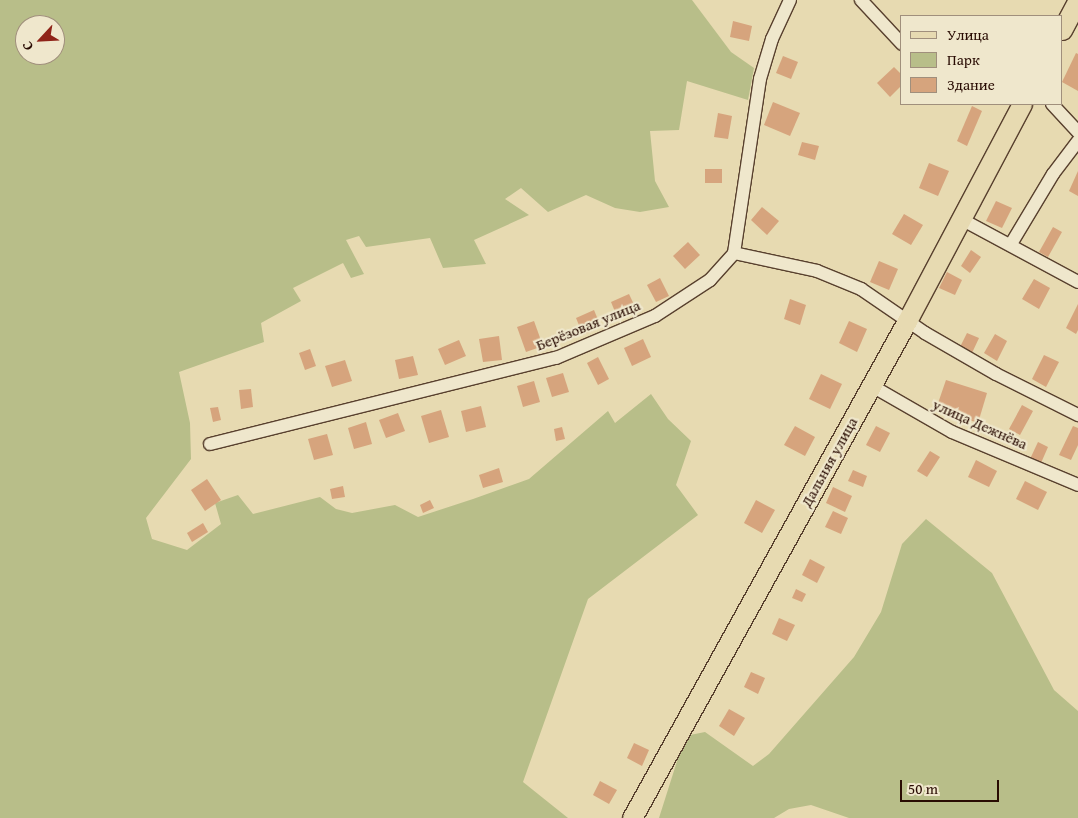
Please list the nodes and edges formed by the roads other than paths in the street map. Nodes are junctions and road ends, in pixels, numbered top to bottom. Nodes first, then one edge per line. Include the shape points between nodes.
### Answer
1 (790, 0) edge
2 (860, 0) edge
3 (1078, 0) edge
4 (1063, 28) edge
5 (900, 42) edge
6 (1021, 105) edge
7 (1053, 105) edge
8 (1078, 132) edge
9 (1078, 141) edge
10 (960, 219) junction
11 (1011, 244) junction
12 (734, 253) junction
13 (1078, 282) edge
14 (907, 321) junction
15 (872, 386) junction
16 (1078, 414) edge
17 (210, 444) dead end
18 (1078, 485) edge
19 (632, 818) edge

1 - 12 street via 772,39 760,80
2 - 5 street
3 - 4 main road
6 - 10 main road, Дальняя улица
7 - 8 street
9 - 11 street via 1053,174
10 - 11 street
10 - 14 main road, Дальняя улица
11 - 13 street
12 - 14 street via 817,271 860,289
12 - 17 street, Берёзовая улица via 710,280 656,316 556,358
14 - 15 main road, Дальняя улица
14 - 16 street via 996,374
15 - 18 street, улица Дежнёва via 952,432
15 - 19 main road, Дальняя улица

